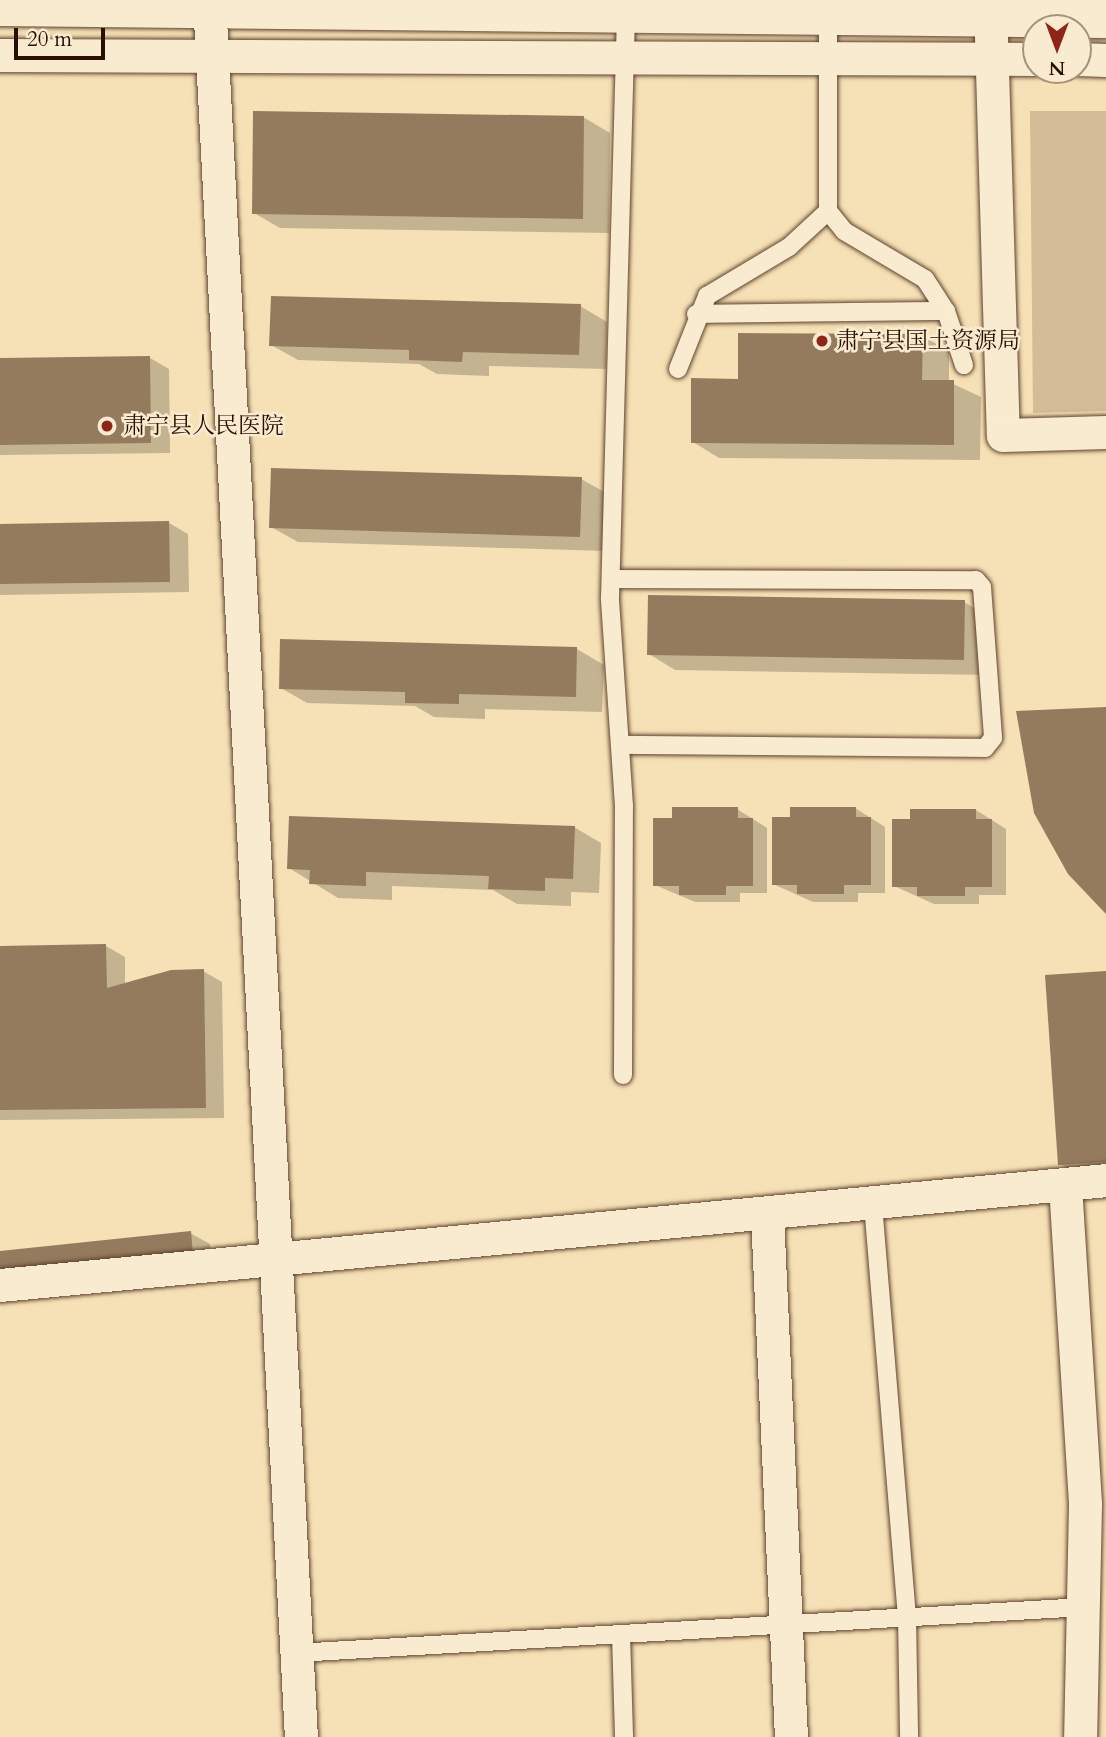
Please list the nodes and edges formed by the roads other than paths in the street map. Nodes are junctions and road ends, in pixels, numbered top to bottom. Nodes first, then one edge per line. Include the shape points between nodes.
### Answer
1 (210, 5) edge
2 (0, 7) edge
3 (626, 13) junction
4 (828, 15) junction
5 (991, 17) junction
6 (1106, 19) edge
7 (0, 55) edge
8 (212, 56) junction
9 (625, 58) junction
10 (828, 59) junction
11 (992, 59) junction
12 (1022, 59) edge
13 (828, 211) junction
14 (946, 312) junction
15 (696, 314) junction
16 (964, 365) dead end
17 (678, 369) dead end
18 (1106, 432) edge
19 (611, 579) junction
20 (621, 745) junction
21 (623, 1076) dead end
22 (1106, 1180) edge
23 (1065, 1185) junction
24 (873, 1204) junction
25 (767, 1215) junction
26 (276, 1260) junction
27 (0, 1285) edge
28 (1085, 1607) junction
29 (907, 1617) junction
30 (787, 1624) junction
31 (621, 1634) junction
32 (296, 1653) junction
33 (300, 1737) edge
34 (625, 1737) edge
35 (792, 1737) edge
36 (909, 1737) edge
37 (1080, 1737) edge

1 - 2 street
1 - 3 street
1 - 8 street
3 - 4 street
3 - 9 lane
4 - 5 street
4 - 10 lane
5 - 6 street
5 - 11 street
7 - 8 street
8 - 9 street
8 - 26 street
9 - 10 street
9 - 19 lane
10 - 11 street
10 - 13 lane
11 - 12 street
11 - 18 street via 1003,435
13 - 14 lane via 845,231 925,279
13 - 15 lane via 789,247 727,280
14 - 15 lane
14 - 16 lane
15 - 17 lane
19 - 20 lane
19 - 20 lane via 976,580 982,587 993,738 985,748
20 - 21 lane
22 - 23 street
23 - 24 street
23 - 28 street
24 - 25 street
24 - 29 lane
25 - 26 street
25 - 30 street
26 - 27 street
26 - 32 street
28 - 29 lane
28 - 37 street
29 - 30 lane
29 - 36 lane
30 - 31 lane
30 - 35 street
31 - 32 lane
31 - 34 lane
32 - 33 street

